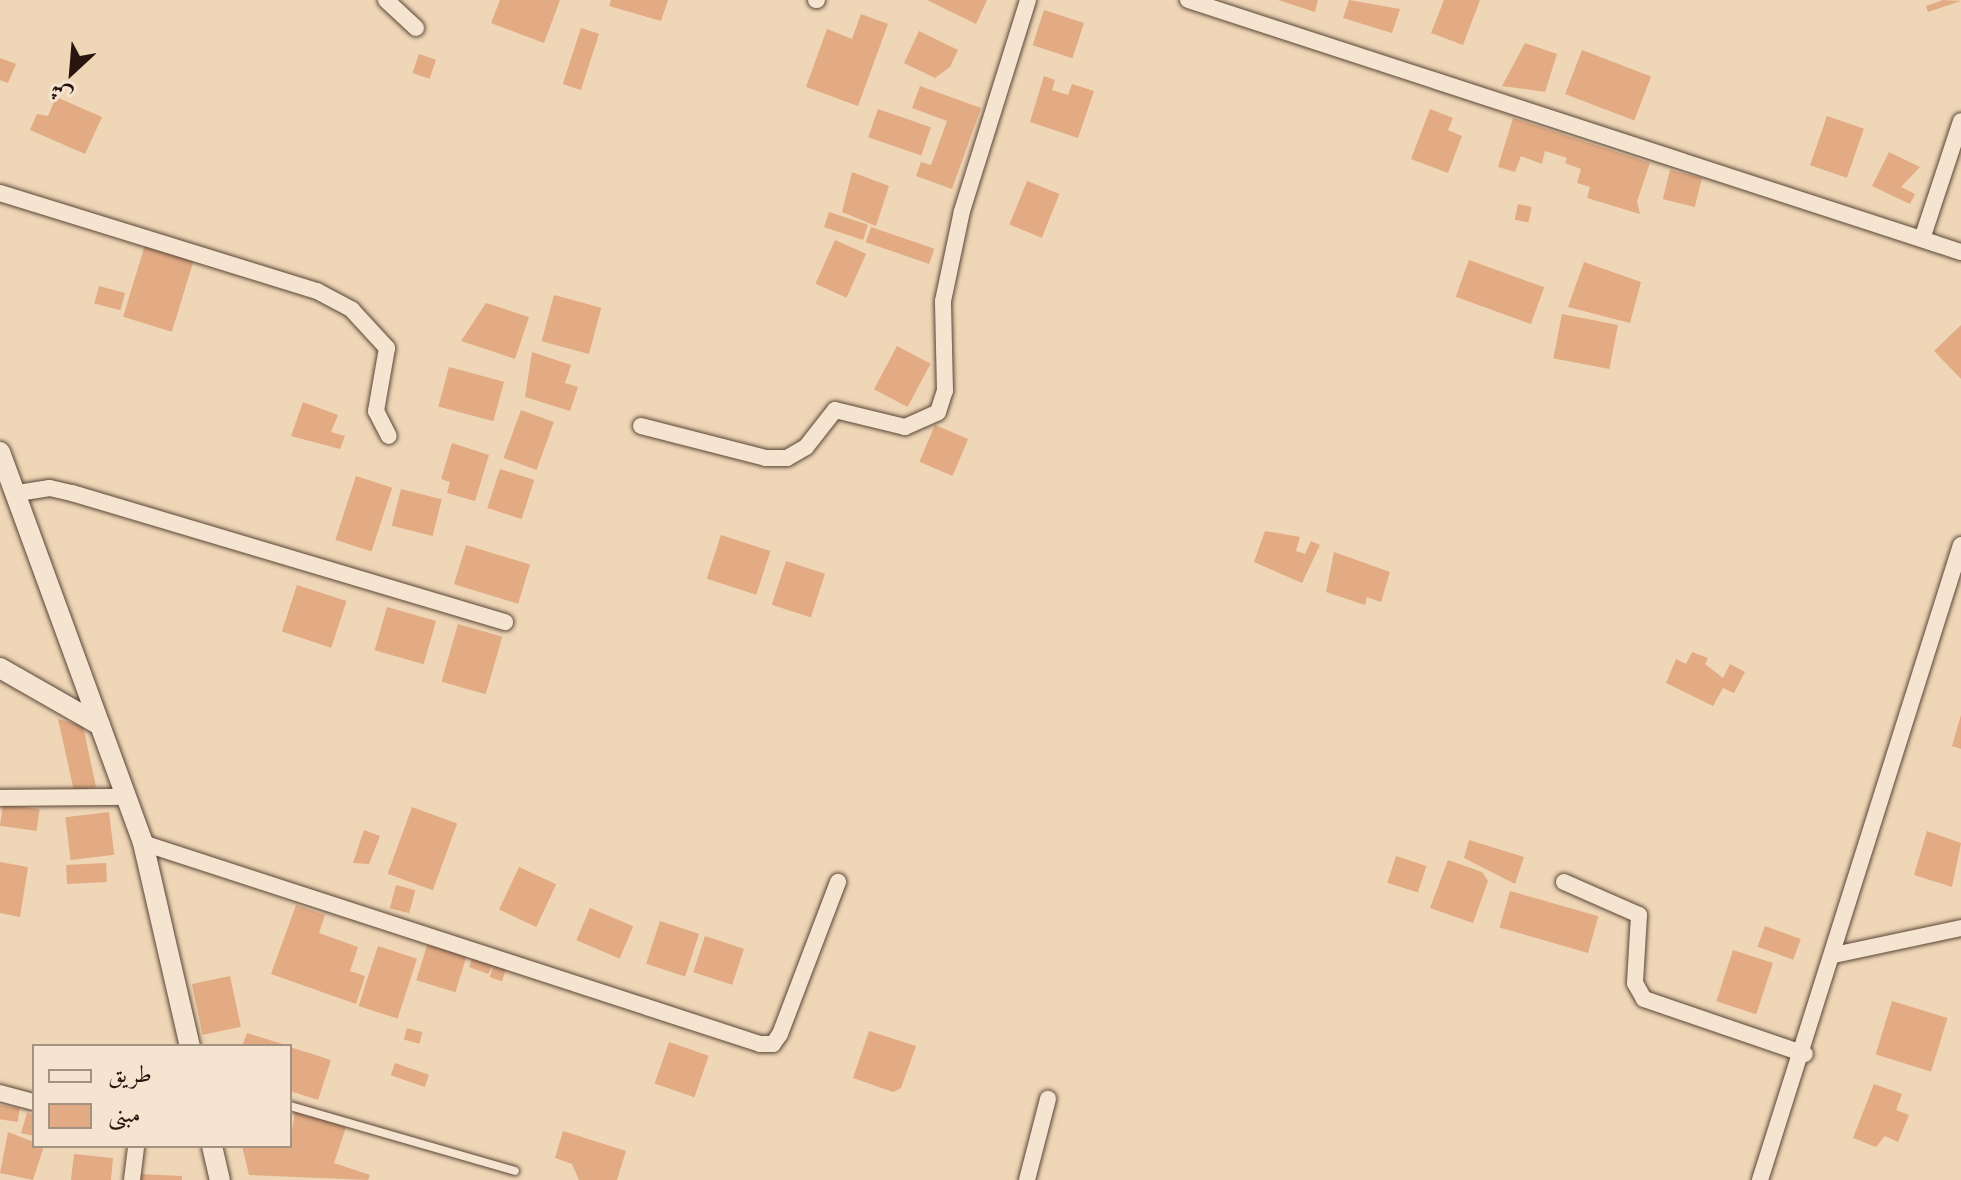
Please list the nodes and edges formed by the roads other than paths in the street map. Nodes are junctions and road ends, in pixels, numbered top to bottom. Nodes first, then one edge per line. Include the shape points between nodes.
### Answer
1 (386, 0) edge
2 (1028, 0) edge
3 (1188, 0) edge
4 (416, 28) dead end
5 (1961, 121) edge
6 (0, 193) edge
7 (1922, 239) junction
8 (1961, 252) edge
9 (641, 426) dead end
10 (389, 436) dead end
11 (0, 452) edge
12 (18, 493) junction
13 (1961, 545) edge
14 (505, 622) dead end
15 (0, 668) edge
16 (100, 725) junction
17 (127, 797) junction
18 (0, 798) edge
19 (143, 843) junction
20 (838, 882) dead end
21 (1564, 882) dead end
22 (1961, 928) edge
23 (1834, 955) junction
24 (190, 1044) edge
25 (1805, 1054) junction
26 (0, 1093) edge
27 (1048, 1099) dead end
28 (32, 1101) edge
29 (292, 1107) edge
30 (136, 1148) edge
31 (212, 1148) edge
32 (515, 1171) dead end
33 (132, 1180) edge
34 (220, 1180) edge
35 (1027, 1180) edge
36 (1760, 1180) edge

1 - 4 street
2 - 9 street via 962,211 943,301 945,391 938,412 905,427 835,410 806,447 787,458 766,458
3 - 7 street
5 - 7 street
6 - 10 street via 317,291 352,310 387,348 376,411
7 - 8 street
11 - 12 street
12 - 14 street via 50,488 72,493
12 - 16 street
13 - 23 street
15 - 16 street
16 - 17 street
17 - 18 street
17 - 19 street
19 - 20 street via 760,1044 773,1044 780,1034
19 - 24 street
21 - 25 street via 1639,915 1635,983 1644,999
22 - 23 street
23 - 25 street
25 - 36 street
26 - 28 street
27 - 35 street
29 - 32 lane
30 - 33 street
31 - 34 street

